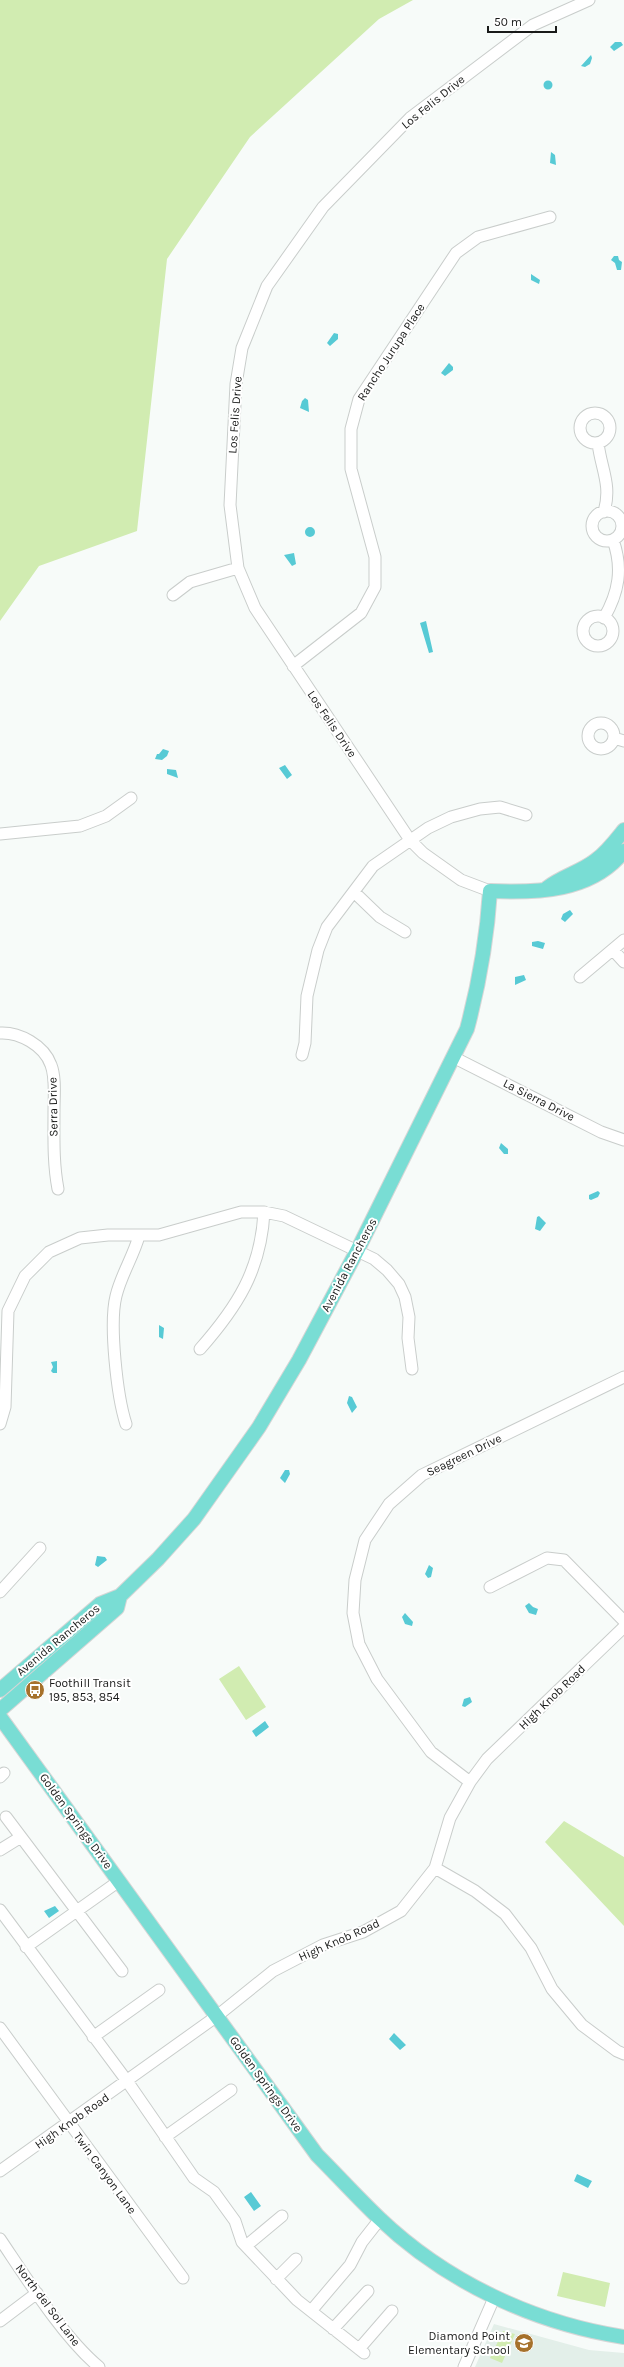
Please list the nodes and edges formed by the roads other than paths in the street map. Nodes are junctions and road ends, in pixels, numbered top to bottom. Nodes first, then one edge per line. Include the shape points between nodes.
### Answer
1 (589, 0) edge
2 (550, 217) dead end
3 (598, 444) dead end
4 (604, 512) junction
5 (613, 540) junction
6 (238, 568) junction
7 (622, 579) edge
8 (173, 595) dead end
9 (604, 618) junction
10 (619, 636) edge
11 (293, 666) junction
12 (131, 798) dead end
13 (526, 816) dead end
14 (624, 830) edge
15 (0, 834) edge
16 (410, 840) junction
17 (624, 851) edge
18 (547, 888) junction
19 (490, 891) junction
20 (354, 892) junction
21 (406, 932) dead end
22 (624, 940) edge
23 (613, 950) junction
24 (624, 962) edge
25 (580, 977) dead end
26 (0, 1033) edge
27 (302, 1055) dead end
28 (454, 1058) junction
29 (624, 1140) edge
30 (58, 1189) dead end
31 (264, 1212) junction
32 (139, 1236) junction
33 (357, 1251) junction
34 (200, 1349) dead end
35 (412, 1369) dead end
36 (624, 1377) edge
37 (0, 1424) edge
38 (126, 1424) dead end
39 (40, 1548) dead end
40 (490, 1587) dead end
41 (0, 1592) edge
42 (120, 1596) junction
43 (624, 1621) edge
44 (624, 1627) edge
45 (0, 1690) edge
46 (0, 1710) edge
47 (0, 1717) edge
48 (470, 1782) junction
49 (6, 1817) dead end
50 (21, 1837) junction
51 (0, 1850) edge
52 (435, 1868) junction
53 (119, 1882) junction
54 (0, 1910) edge
55 (76, 1912) junction
56 (26, 1947) junction
57 (122, 1970) dead end
58 (158, 1990) dead end
59 (217, 2016) junction
60 (0, 2028) edge
61 (93, 2037) junction
62 (624, 2054) edge
63 (126, 2081) junction
64 (231, 2090) dead end
65 (69, 2123) junction
66 (165, 2137) junction
67 (0, 2171) edge
68 (282, 2216) dead end
69 (380, 2219) junction
70 (0, 2239) edge
71 (246, 2246) junction
72 (296, 2259) dead end
73 (183, 2278) dead end
74 (276, 2279) junction
75 (368, 2291) dead end
76 (37, 2293) junction
77 (494, 2298) junction
78 (311, 2311) junction
79 (392, 2311) dead end
80 (0, 2321) edge
81 (332, 2329) junction
82 (624, 2337) edge
83 (99, 2367) edge
84 (464, 2367) edge

1 - 6 street, Los Felis Drive via 533,25 410,118 323,207 267,286 242,348 236,384 230,505
2 - 11 street, Rancho Jurupa Place via 478,237 456,253 359,399 351,429 351,469 375,557 375,587 361,613
3 - 4 street via 608,481
4 - 5 street via 611,512 622,521 622,528
4 - 5 street via 594,518 592,530 599,539
5 - 7 street
6 - 8 street via 190,582
6 - 11 street, Los Felis Drive via 255,608
7 - 9 street
9 - 10 street
9 - 10 street via 590,618 584,636 588,642 599,646
11 - 16 street, Los Felis Drive
12 - 15 street via 106,816 80,826
13 - 16 street via 500,807 480,808 451,817
14 - 18 main road via 596,860 560,878
16 - 19 street, Los Felis Drive via 423,853 461,880
16 - 20 street via 373,866
17 - 18 main road via 587,880 563,889
18 - 19 main road via 523,893
19 - 28 main road, Avenida Rancheros via 478,990 467,1029
20 - 21 street via 380,917
20 - 27 street via 327,927 318,950 307,996
22 - 23 street
23 - 24 street
23 - 25 street
26 - 30 street, Serra Drive via 10,1033 34,1042 51,1064 54,1088 54,1166
28 - 29 street, La Sierra Drive via 601,1132
28 - 33 main road, Avenida Rancheros
31 - 32 street via 241,1212 178,1231
31 - 33 street via 306,1224
31 - 34 street via 259,1253 246,1286 231,1312
32 - 37 street via 108,1235 80,1238 49,1252 25,1276 8,1311 5,1407
32 - 38 street via 120,1282 114,1314 119,1397
33 - 35 street via 374,1259 399,1284 409,1317 408,1338
33 - 42 main road, Avenida Rancheros via 299,1360 234,1464 194,1519
36 - 48 street, Seagreen Drive via 422,1475 389,1504 365,1540 355,1580 353,1613 359,1644 377,1679 432,1752
39 - 41 street
40 - 43 street via 547,1558 564,1560
42 - 45 main road, Avenida Rancheros via 100,1604
42 - 46 main road, Avenida Rancheros via 117,1608
44 - 48 street, High Knob Road via 487,1759
47 - 53 main road, Golden Springs Drive
48 - 52 street, High Knob Road via 450,1818
49 - 50 street
50 - 51 street
50 - 55 street
52 - 59 street, High Knob Road via 402,1911 363,1932 323,1945 274,1971
52 - 62 street via 475,1891 505,1914 531,1948 552,1989 582,2025
53 - 55 street
53 - 59 main road, Golden Springs Drive
54 - 56 street
55 - 56 street
55 - 57 street
56 - 61 street
58 - 61 street
59 - 63 street, High Knob Road
59 - 69 main road, Golden Springs Drive via 317,2155
60 - 65 street, Twin Canyon Lane
61 - 63 street
63 - 65 street, High Knob Road
63 - 66 street
64 - 66 street
65 - 67 street, High Knob Road
65 - 73 street, Twin Canyon Lane
66 - 71 street via 194,2178 214,2192 236,2221 242,2242
68 - 71 street
69 - 77 main road, Golden Springs Drive via 443,2268
69 - 78 street via 358,2247 350,2265
70 - 76 street, North del Sol Lane
71 - 74 street
72 - 74 street
74 - 78 street
75 - 81 street
76 - 80 street
76 - 83 street, North del Sol Lane via 87,2357
77 - 82 main road, Golden Springs Drive via 546,2318
77 - 84 street
78 - 81 street
79 - 81 street via 361,2351

